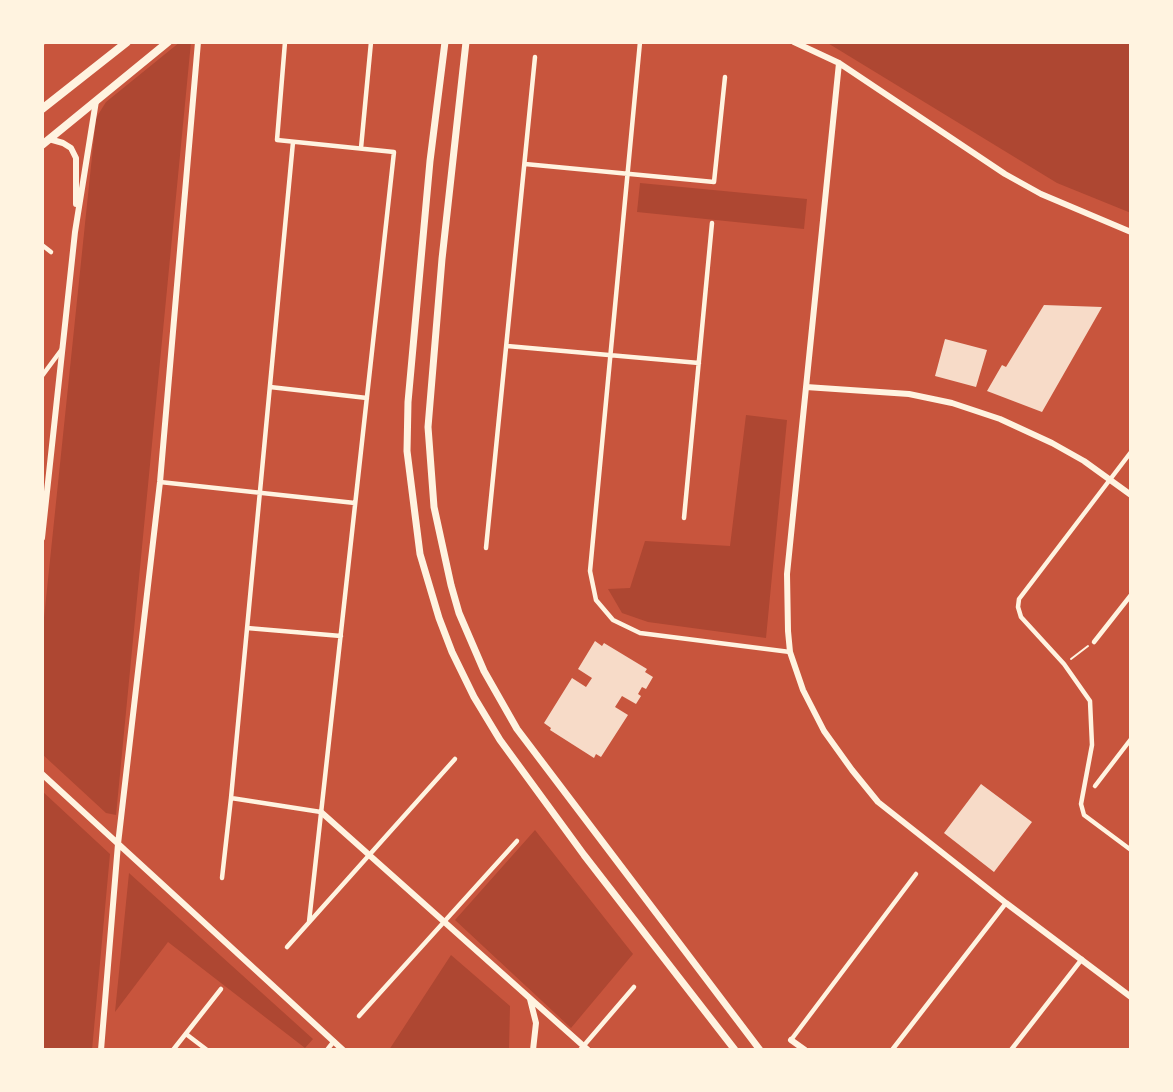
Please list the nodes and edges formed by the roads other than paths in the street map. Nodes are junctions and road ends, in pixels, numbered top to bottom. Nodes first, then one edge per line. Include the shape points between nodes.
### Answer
1 (127, 42) edge
2 (168, 42) edge
3 (198, 42) edge
4 (285, 42) edge
5 (371, 42) edge
6 (445, 42) edge
7 (466, 42) edge
8 (640, 42) edge
9 (794, 42) edge
10 (535, 57) dead end
11 (839, 63) junction
12 (725, 77) dead end
13 (96, 101) junction
14 (42, 109) edge
15 (49, 139) junction
16 (293, 142) junction
17 (42, 145) edge
18 (361, 148) junction
19 (525, 164) junction
20 (628, 174) junction
21 (712, 223) dead end
22 (75, 232) junction
23 (1131, 232) edge
24 (42, 245) edge
25 (51, 252) dead end
26 (64, 346) junction
27 (507, 346) junction
28 (611, 355) junction
29 (699, 363) junction
30 (42, 376) edge
31 (270, 387) junction
32 (806, 387) junction
33 (367, 398) junction
34 (1131, 452) edge
35 (1110, 479) junction
36 (160, 482) junction
37 (260, 493) junction
38 (1131, 495) edge
39 (356, 503) junction
40 (684, 518) dead end
41 (42, 538) edge
42 (486, 548) dead end
43 (1131, 595) edge
44 (247, 628) junction
45 (341, 636) junction
46 (1094, 642) road end
47 (790, 652) junction
48 (1131, 740) edge
49 (455, 759) dead end
50 (42, 774) edge
51 (1095, 786) dead end
52 (231, 798) junction
53 (321, 812) junction
54 (517, 841) dead end
55 (118, 844) junction
56 (1131, 850) edge
57 (370, 855) junction
58 (916, 874) dead end
59 (222, 878) dead end
60 (1006, 903) junction
61 (443, 921) junction
62 (309, 922) junction
63 (287, 947) dead end
64 (1082, 959) junction
65 (634, 987) dead end
66 (221, 989) dead end
67 (1131, 997) edge
68 (530, 999) junction
69 (359, 1016) dead end
70 (186, 1034) junction
71 (791, 1040) joint
72 (333, 1041) junction
73 (584, 1049) edge
74 (101, 1050) edge
75 (173, 1050) edge
76 (207, 1050) edge
77 (327, 1050) edge
78 (343, 1050) edge
79 (533, 1050) edge
80 (735, 1050) edge
81 (760, 1050) edge
82 (805, 1050) edge
83 (892, 1050) edge
84 (1011, 1050) edge

1 - 14 main road
2 - 13 main road
3 - 36 street
4 - 16 street via 277,140
5 - 18 street
6 - 80 main road via 408,402 407,451 420,554 452,652 500,740
7 - 81 main road via 428,427 434,507 459,613 484,671 517,729
8 - 20 street
9 - 11 street
10 - 19 street
11 - 23 street via 1005,174 1041,194
11 - 32 street
12 - 20 street via 714,182
13 - 15 main road
13 - 22 street
15 - 17 main road
15 - 22 street via 71,148 76,158
16 - 18 street
16 - 31 street
18 - 33 street via 394,152
19 - 20 street
19 - 27 street
20 - 28 street
21 - 29 street
22 - 26 street
24 - 25 street
26 - 30 street
26 - 41 street
27 - 28 street
27 - 42 street
28 - 29 street
28 - 47 street via 590,571 596,600 613,620 640,633
29 - 40 street
31 - 33 street
31 - 37 street
32 - 35 street via 909,394 952,404 1000,419 1052,443
32 - 47 street via 787,574
33 - 39 street
34 - 35 street
35 - 38 street
35 - 56 street via 1019,599 1018,607 1021,617 1064,664 1089,701 1092,745 1082,811
36 - 37 street
36 - 55 street
37 - 39 street
37 - 44 street
39 - 45 street
43 - 46 street
44 - 45 street
44 - 52 street
45 - 53 street
47 - 60 street via 803,690 824,731 878,802
48 - 51 street
49 - 57 street
50 - 55 street
52 - 53 street
52 - 59 street
53 - 57 street
53 - 62 street
54 - 61 street
55 - 72 street
55 - 74 street
57 - 61 street
57 - 62 street
58 - 71 street
60 - 64 street
60 - 83 street
61 - 68 street
61 - 69 street
62 - 63 street
64 - 67 street
64 - 84 street
65 - 73 street
66 - 70 street
68 - 73 street
68 - 79 street via 536,1023
70 - 75 street
70 - 76 street
71 - 82 street
72 - 77 street
72 - 78 street

